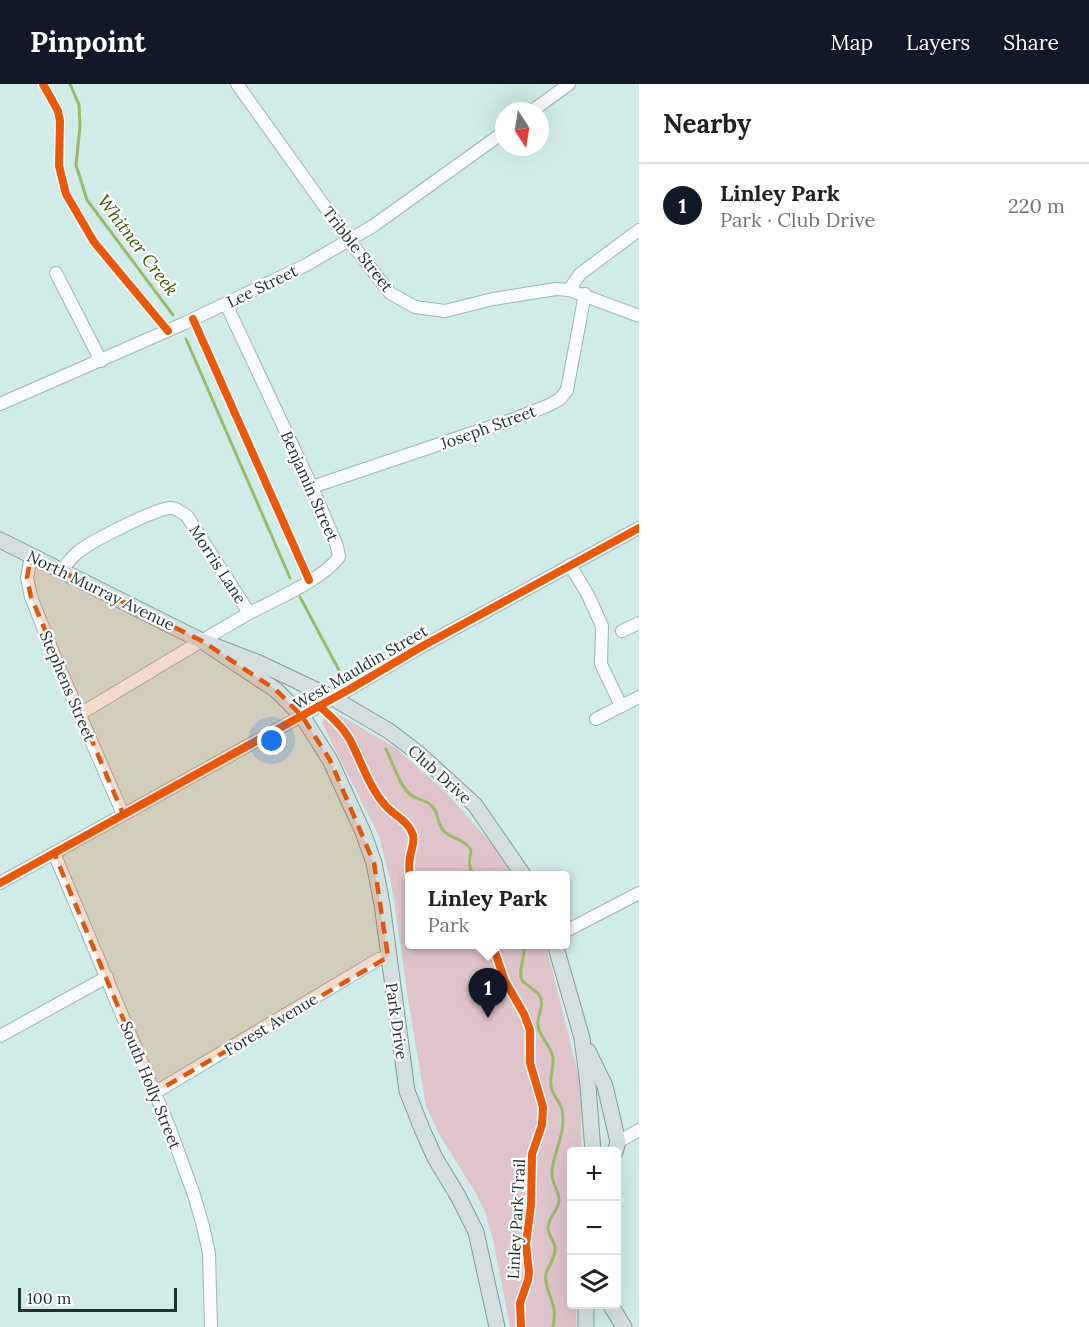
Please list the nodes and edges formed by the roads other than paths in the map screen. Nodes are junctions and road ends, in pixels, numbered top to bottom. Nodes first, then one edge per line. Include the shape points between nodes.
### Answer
1 (237, 84) edge
2 (569, 84) edge
3 (544, 102) edge
4 (495, 138) edge
5 (639, 230) edge
6 (348, 239) junction
7 (56, 273) dead end
8 (569, 290) junction
9 (585, 294) junction
10 (226, 304) junction
11 (639, 316) edge
12 (101, 361) junction
13 (0, 404) edge
14 (312, 487) junction
15 (638, 532) edge
16 (0, 540) edge
17 (31, 556) junction
18 (570, 565) junction
19 (62, 570) junction
20 (249, 614) junction
21 (639, 623) edge
22 (622, 632) dead end
23 (202, 641) junction
24 (639, 697) edge
25 (333, 698) junction
26 (621, 706) junction
27 (80, 714) junction
28 (302, 716) junction
29 (596, 718) dead end
30 (123, 814) junction
31 (54, 853) junction
32 (521, 871) edge
33 (0, 883) edge
34 (639, 892) edge
35 (570, 929) edge
36 (556, 949) edge
37 (388, 957) junction
38 (106, 977) junction
39 (0, 1036) edge
40 (582, 1038) junction
41 (154, 1094) junction
42 (639, 1130) edge
43 (593, 1147) edge
44 (617, 1147) edge
45 (586, 1309) edge
46 (613, 1309) edge
47 (211, 1327) edge
48 (497, 1327) edge
49 (586, 1327) edge
50 (624, 1327) edge

1 - 6 street, Tribble Street
2 - 3 street
4 - 6 street, Lee Street via 373,226
5 - 8 street via 580,274
6 - 8 street, Tribble Street via 390,293 415,307 445,311 494,299
6 - 10 street, Lee Street via 306,265
7 - 12 street
8 - 9 street, Tribble Street
9 - 11 street, Tribble Street
9 - 14 street, Joseph Street via 567,390 560,399 511,420
10 - 12 street, Lee Street
10 - 14 street, Benjamin Street
12 - 13 street, Lee Street
14 - 20 street, Benjamin Street via 339,556 333,566
15 - 18 street, West Mauldin Street
16 - 17 main road, North Murray Avenue
17 - 19 main road, North Murray Avenue
17 - 27 street, Stephens Street via 27,578 31,597
18 - 25 street, West Mauldin Street
18 - 26 street via 602,626 601,664
19 - 20 street, Morris Lane via 78,552 125,526 157,511 177,509 187,516
19 - 23 main road, North Murray Avenue
20 - 23 street, Benjamin Street
21 - 22 street
23 - 25 main road, North Murray Avenue
23 - 27 street, Benjamin Street
23 - 28 main road, North Murray Avenue via 276,690
24 - 26 street
25 - 28 street, West Mauldin Street
25 - 32 main road, Club Drive via 418,753 475,805
26 - 29 street
27 - 30 street, Stephens Street
28 - 30 street, West Mauldin Street
28 - 37 main road, Park Drive via 330,760 363,831 374,863
30 - 31 street, West Mauldin Street
31 - 33 street, West Mauldin Street
31 - 38 street, South Holly Street
34 - 35 street
36 - 40 main road
37 - 41 street, Forest Avenue
37 - 48 main road, Park Drive via 407,1091 435,1158 476,1232
38 - 39 street
38 - 41 street, South Holly Street
40 - 43 main road
40 - 44 main road via 604,1086
41 - 47 street, South Holly Street via 204,1226 209,1253
42 - 44 street
45 - 49 main road
46 - 50 main road

